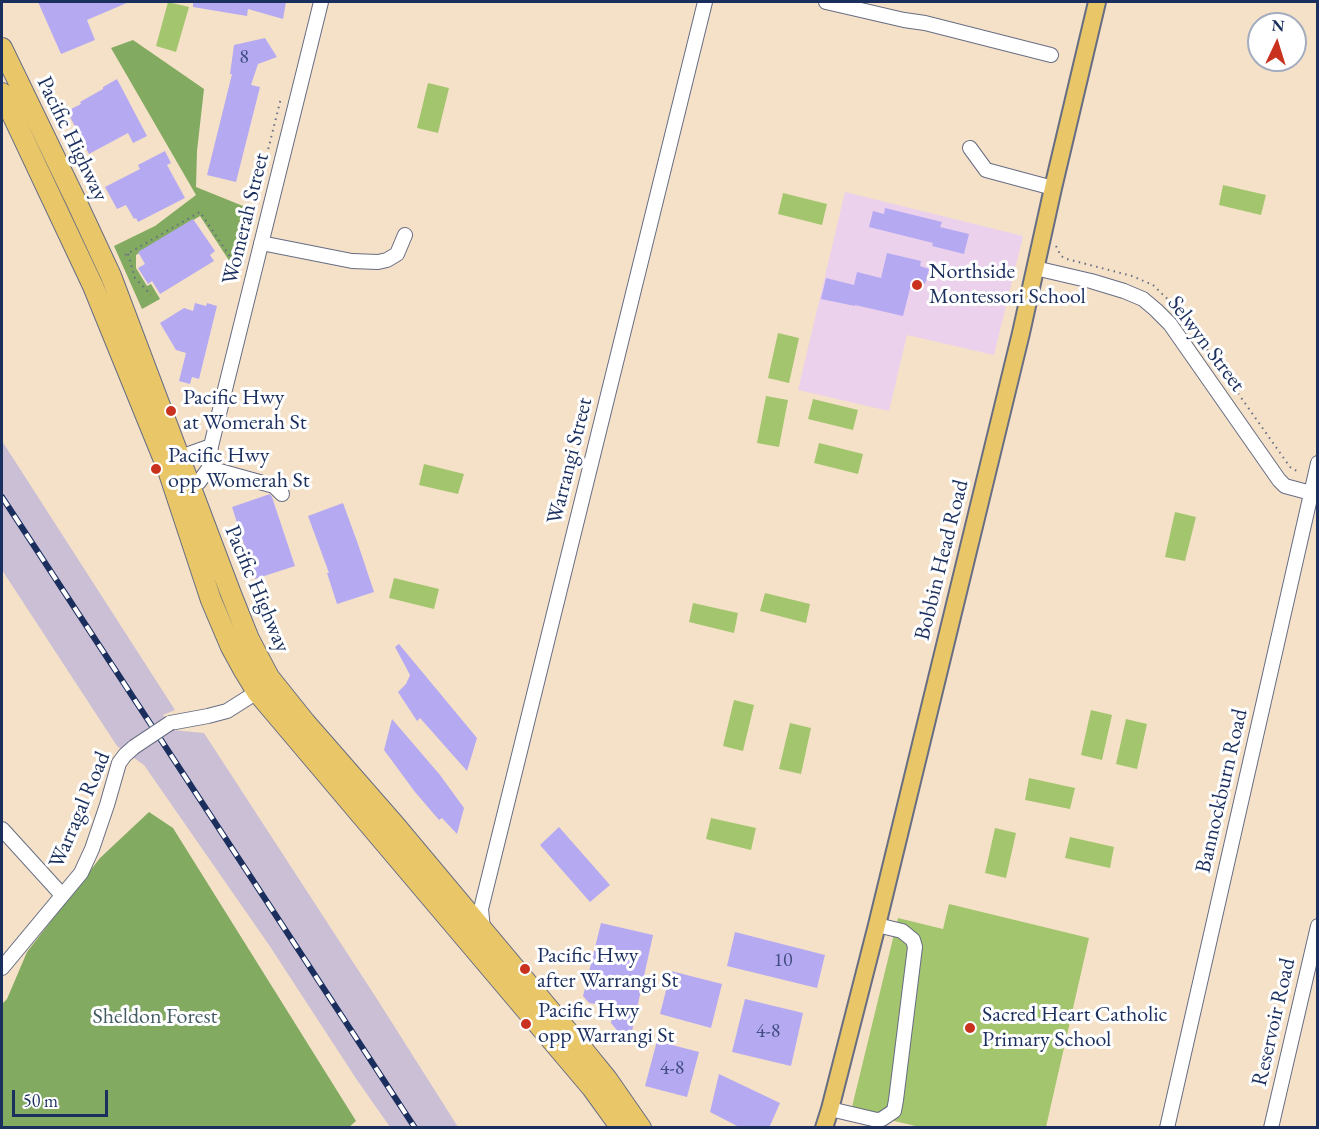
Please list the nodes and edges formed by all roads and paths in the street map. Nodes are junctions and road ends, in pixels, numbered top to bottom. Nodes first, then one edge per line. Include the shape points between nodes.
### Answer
1 (321, 2) edge
2 (705, 2) edge
3 (826, 2) edge
4 (1097, 2) edge
5 (2, 48) edge
6 (1052, 55) dead end
7 (2, 93) edge
8 (970, 147) dead end
9 (1053, 188) junction
10 (405, 236) dead end
11 (261, 243) junction
12 (248, 262) dead end
13 (1035, 268) junction
14 (151, 295) dead end
15 (211, 446) junction
16 (180, 457) junction
17 (1317, 463) edge
18 (209, 468) junction
19 (191, 487) junction
20 (1311, 493) junction
21 (282, 494) dead end
22 (1303, 527) junction
23 (1317, 530) edge
24 (256, 692) junction
25 (2, 829) edge
26 (62, 895) junction
27 (877, 925) junction
28 (1317, 926) edge
29 (484, 931) junction
30 (2, 968) edge
31 (830, 1109) junction
32 (621, 1128) edge
33 (641, 1128) edge
34 (824, 1128) edge
35 (1167, 1128) edge
36 (1271, 1128) edge

1 - 11 street, Womerah Street
2 - 29 street, Warrangi Street via 481,909
3 - 6 street
4 - 9 main road, Bobbin Head Road
5 - 16 highway, Pacific Highway via 111,276
7 - 24 highway, Pacific Highway via 93,286 168,470 211,600
8 - 9 street via 986,170
9 - 13 main road, Bobbin Head Road
10 - 11 street via 397,254 378,262 352,261
11 - 15 street, Womerah Street
12 - 14 path via 231,258 200,212 127,255 135,278
13 - 20 street, Selwyn Street via 1124,291 1156,309 1279,480
13 - 27 main road, Bobbin Head Road
15 - 16 street
15 - 18 street, Womerah Street
16 - 19 highway, Pacific Highway
17 - 20 street, Bannockburn Road
18 - 19 street
18 - 21 street via 274,486
19 - 29 highway, Pacific Highway via 238,612 269,677
20 - 22 street, Bannockburn Road
22 - 23 street
22 - 35 street, Bannockburn Road
24 - 26 street, Warragal Road, bridge via 227,711 171,723 125,754 92,849 81,873
24 - 32 highway, Pacific Highway via 592,1088
25 - 26 street
26 - 30 street, Warragal Road
27 - 31 main road, Bobbin Head Road
27 - 31 street via 902,931 915,947 894,1111 878,1120
28 - 36 street, Reservoir Road
29 - 33 highway, Pacific Highway via 607,1079
31 - 34 main road, Bobbin Head Road

